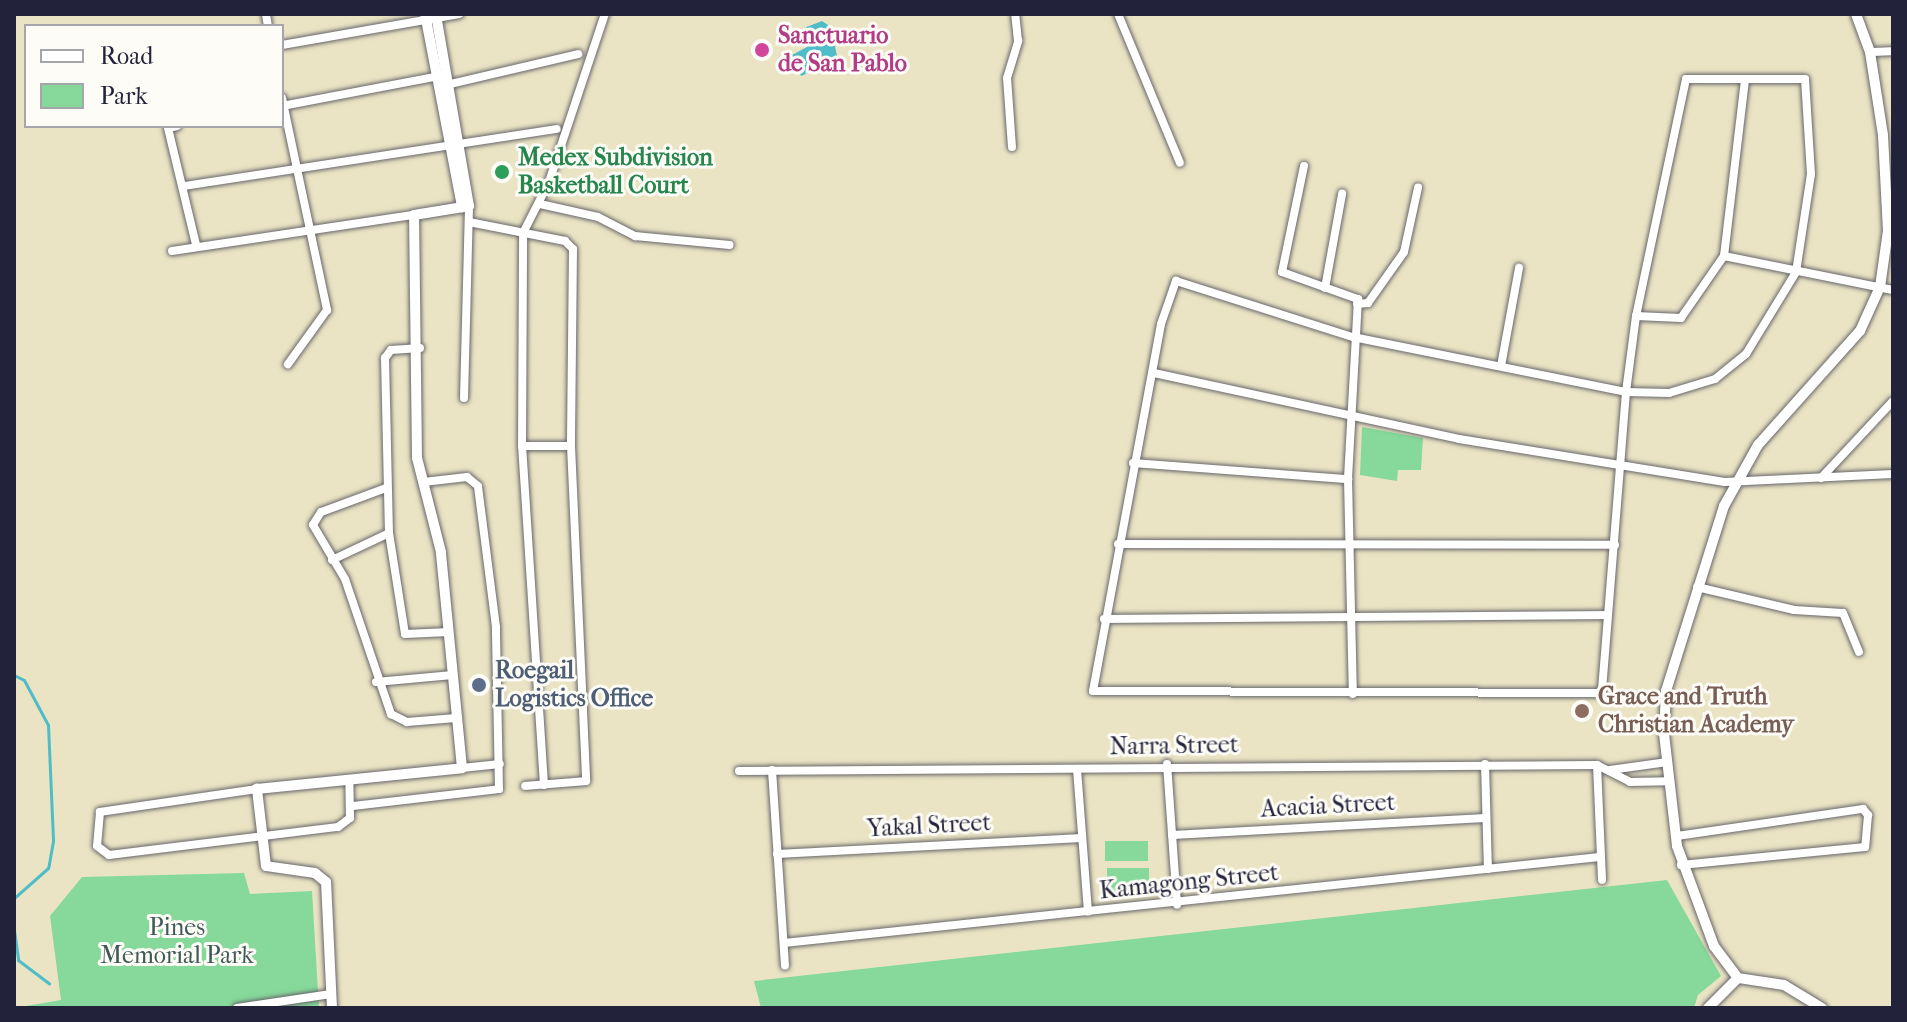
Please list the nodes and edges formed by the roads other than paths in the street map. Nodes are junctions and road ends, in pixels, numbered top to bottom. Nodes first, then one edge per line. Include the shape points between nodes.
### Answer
1 (459, 14) edge
2 (605, 14) edge
3 (1015, 14) edge
4 (1118, 14) edge
5 (1856, 14) edge
6 (431, 16) edge
7 (284, 45) edge
8 (1893, 51) edge
9 (1870, 52) junction
10 (578, 54) dead end
11 (445, 80) junction
12 (1745, 80) junction
13 (284, 103) edge
14 (284, 112) edge
15 (168, 128) edge
16 (557, 129) dead end
17 (457, 146) junction
18 (1012, 147) dead end
19 (1180, 163) dead end
20 (1304, 166) dead end
21 (296, 167) junction
22 (184, 186) junction
23 (1418, 188) dead end
24 (1342, 194) dead end
25 (540, 204) junction
26 (467, 213) junction
27 (414, 215) junction
28 (310, 233) junction
29 (523, 233) junction
30 (196, 245) junction
31 (730, 245) dead end
32 (172, 251) dead end
33 (1724, 256) junction
34 (1519, 268) dead end
35 (1796, 272) junction
36 (1880, 287) junction
37 (1325, 288) junction
38 (1893, 290) edge
39 (1357, 304) junction
40 (1636, 316) junction
41 (1353, 337) junction
42 (420, 348) junction
43 (288, 364) dead end
44 (1501, 366) junction
45 (1154, 373) junction
46 (1626, 392) junction
47 (464, 398) dead end
48 (1893, 401) edge
49 (1350, 418) junction
50 (522, 446) junction
51 (571, 446) junction
52 (1133, 463) junction
53 (1621, 468) junction
54 (1893, 474) edge
55 (1348, 479) junction
56 (1820, 479) junction
57 (423, 482) junction
58 (1738, 483) junction
59 (386, 488) junction
60 (389, 533) junction
61 (1349, 542) junction
62 (1118, 544) junction
63 (1615, 545) junction
64 (332, 560) junction
65 (1697, 587) junction
66 (1608, 615) junction
67 (1351, 618) junction
68 (1104, 619) junction
69 (449, 632) junction
70 (1859, 652) dead end
71 (453, 675) junction
72 (376, 682) junction
73 (1353, 694) junction
74 (456, 718) junction
75 (1667, 762) junction
76 (500, 764) junction
77 (1167, 764) junction
78 (1485, 764) junction
79 (1597, 765) junction
80 (462, 768) junction
81 (1077, 769) junction
82 (772, 770) junction
83 (1610, 770) junction
84 (739, 771) dead end
85 (349, 779) junction
86 (1669, 781) junction
87 (544, 785) junction
88 (525, 786) dead end
89 (257, 789) junction
90 (353, 806) junction
91 (1486, 818) junction
92 (1172, 835) junction
93 (1677, 836) junction
94 (1082, 838) junction
95 (261, 839) junction
96 (777, 854) junction
97 (1599, 857) junction
98 (1681, 865) junction
99 (1488, 869) junction
100 (1602, 880) dead end
101 (1177, 905) junction
102 (1088, 912) junction
103 (784, 943) junction
104 (785, 966) dead end
105 (1738, 978) junction
106 (331, 994) junction
107 (237, 1008) edge
108 (332, 1008) edge
109 (1708, 1008) edge
110 (1822, 1008) edge

1 - 6 street
2 - 25 street
3 - 18 street via 1018,41 1007,78
4 - 19 street
5 - 9 street
6 - 7 street
6 - 11 street
8 - 9 street
9 - 36 street via 1888,231
10 - 11 street
11 - 13 street
11 - 17 street
12 - 33 street
12 - 35 street via 1805,79 1811,174
12 - 40 street via 1686,79
14 - 21 street
15 - 22 street
16 - 17 street
17 - 21 street
17 - 26 street
20 - 37 street via 1282,272
21 - 22 street
21 - 28 street
22 - 30 street
23 - 39 street via 1404,252 1368,303
24 - 37 street
25 - 29 street
25 - 31 street via 598,217 635,236
26 - 27 street
26 - 29 street
26 - 47 street
27 - 28 street
27 - 42 street
28 - 30 street
28 - 43 street via 327,310
29 - 50 street
29 - 51 street via 573,249
30 - 32 street
33 - 35 street
33 - 40 street via 1681,318
34 - 44 street
35 - 36 street
35 - 46 street via 1766,329 1715,379 1669,393
36 - 38 street
36 - 58 street via 1860,331 1758,445
37 - 39 street via 1353,295
39 - 41 street
40 - 46 street
41 - 44 street
41 - 45 street via 1176,281
41 - 49 street
42 - 57 street
42 - 59 street via 391,350 385,358
44 - 46 street
45 - 49 street
45 - 52 street
46 - 53 street
48 - 56 street
49 - 53 street
49 - 55 street
50 - 51 street
50 - 87 street
51 - 87 street via 586,781
52 - 55 street
52 - 62 street
53 - 58 street
53 - 63 street
54 - 56 street
55 - 61 street
56 - 58 street
57 - 69 street via 441,552
57 - 76 street via 467,477 478,486 496,627
58 - 65 street via 1724,506
59 - 60 street
59 - 64 street via 314,518
60 - 64 street
60 - 69 street via 405,634
61 - 62 street
61 - 63 street
61 - 67 street
62 - 68 street
63 - 66 street
64 - 72 street
65 - 70 street via 1794,610 1843,613
65 - 75 street via 1666,691
66 - 67 street
66 - 73 street via 1602,693
67 - 68 street
67 - 73 street
68 - 73 street via 1093,691
69 - 71 street
71 - 72 street
71 - 74 street
72 - 74 street via 397,720
74 - 80 street
75 - 83 street, Narra Street
75 - 86 street
76 - 80 street
76 - 90 street via 493,794
77 - 78 street, Narra Street
77 - 81 street, Narra Street
77 - 92 street
78 - 79 street, Narra Street
78 - 91 street
79 - 83 street, Narra Street
79 - 97 street
80 - 85 street
81 - 82 street, Narra Street
81 - 94 street
82 - 84 street, Narra Street
82 - 96 street
83 - 86 street, Narra Street via 1630,782
85 - 89 street
85 - 90 street
86 - 93 street
87 - 88 street
89 - 95 street
89 - 95 street via 113,808 93,820 97,846 109,855
90 - 95 street via 338,827
91 - 92 street, Acacia Street
91 - 99 street
92 - 101 street
93 - 98 street
93 - 98 street via 1863,809 1868,815 1865,847
94 - 96 street, Yakal Street
94 - 102 street
95 - 106 street via 272,871 315,873 326,882
96 - 103 street
97 - 99 street, Kamagong Street
97 - 100 street
98 - 105 street via 1695,909
99 - 101 street, Kamagong Street
101 - 102 street, Kamagong Street
102 - 103 street, Kamagong Street
103 - 104 street
105 - 109 street
105 - 110 street via 1784,985
106 - 107 street
106 - 108 street

